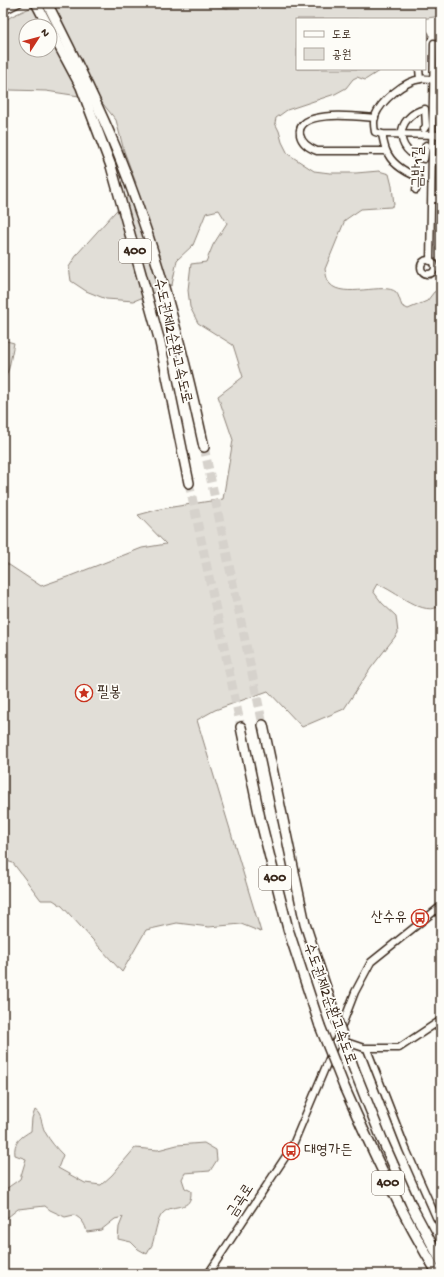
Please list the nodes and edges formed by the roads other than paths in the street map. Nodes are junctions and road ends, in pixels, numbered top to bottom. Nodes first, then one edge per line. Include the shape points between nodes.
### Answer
1 (19, 3) edge
2 (43, 6) edge
3 (3, 11) edge
4 (46, 18) edge
5 (58, 44) edge
6 (434, 44) dead end
7 (419, 70) edge
8 (420, 79) junction
9 (433, 80) junction
10 (433, 113) junction
11 (441, 115) edge
12 (375, 118) junction
13 (424, 129) dead end
14 (382, 134) junction
15 (401, 134) junction
16 (432, 135) junction
17 (441, 135) edge
18 (426, 145) dead end
19 (386, 151) junction
20 (416, 190) dead end
21 (432, 199) junction
22 (441, 199) edge
23 (430, 260) dead end
24 (204, 447) tunnel mouth
25 (189, 483) tunnel mouth
26 (263, 725) tunnel mouth
27 (241, 727) tunnel mouth
28 (441, 906) edge
29 (441, 1020) edge
30 (338, 1039) junction
31 (367, 1049) junction
32 (441, 1225) edge
33 (441, 1261) edge
34 (206, 1274) edge
35 (438, 1274) edge

1 - 3 street
2 - 4 highway, 수도권제2순환고속도로 / 400
2 - 24 highway, 수도권제2순환고속도로 / 400 via 90,90 146,229 178,335
5 - 25 highway, 수도권제2순환고속도로 / 400 via 81,87 111,166 160,342
6 - 9 street, 금반1길
7 - 8 street
8 - 9 street
8 - 12 street via 394,92
9 - 10 street, 금반1길
10 - 11 street
10 - 16 street, 금반1길
12 - 14 street via 375,132
12 - 19 street via 312,118 304,123 300,134 308,148 317,151
13 - 15 street via 425,109 410,116 402,127
14 - 15 street
14 - 19 street
15 - 16 street
15 - 18 street via 406,148 418,158 424,159
16 - 17 street, 금반1길
16 - 21 street, 금반1길
19 - 20 street via 399,167 418,177
21 - 22 street, 금반1길
21 - 23 street, 금반1길
26 - 33 highway, 수도권제2순환고속도로 / 400, bridge via 305,924 332,1006 382,1139 412,1207
27 - 35 highway, 수도권제2순환고속도로 / 400, bridge via 260,818 288,929 320,1026 370,1145 402,1212
28 - 30 street, 금곡로 via 371,962 355,992
29 - 31 street via 399,1048
30 - 31 street
30 - 34 street, 금곡로 via 292,1147
31 - 32 street via 406,1149

